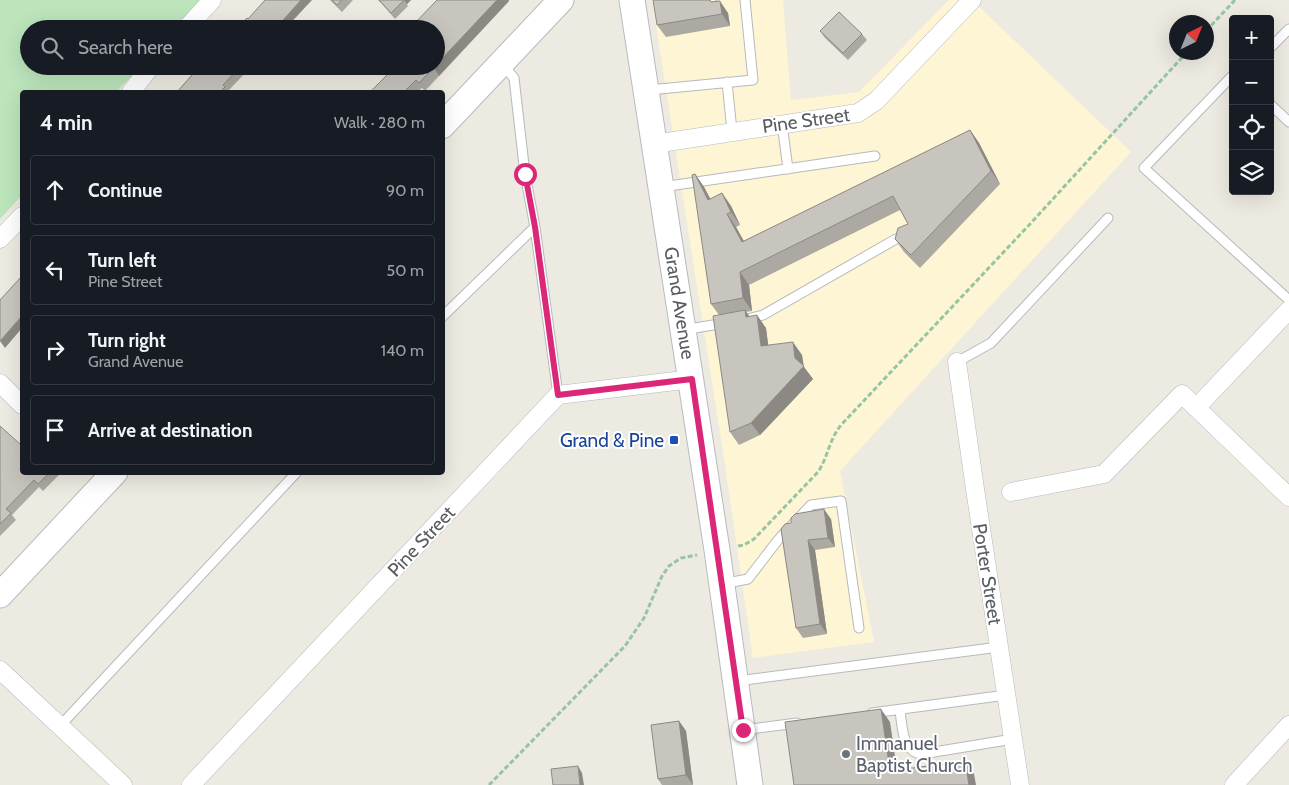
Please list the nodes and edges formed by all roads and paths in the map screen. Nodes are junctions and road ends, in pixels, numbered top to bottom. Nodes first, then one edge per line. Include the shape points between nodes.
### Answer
1 (212, 0) edge
2 (561, 0) edge
3 (632, 0) edge
4 (745, 0) edge
5 (972, 0) edge
6 (1235, 0) edge
7 (194, 20) edge
8 (1214, 22) edge
9 (1289, 29) edge
10 (1274, 44) edge
11 (1180, 60) edge
12 (502, 63) junction
13 (144, 75) edge
14 (1229, 79) edge
15 (727, 82) junction
16 (133, 90) edge
17 (646, 90) junction
18 (1271, 105) edge
19 (1289, 122) edge
20 (445, 123) edge
21 (782, 124) junction
22 (732, 131) junction
23 (654, 144) junction
24 (874, 156) dead end
25 (788, 169) junction
26 (662, 188) junction
27 (20, 218) edge
28 (1108, 218) dead end
29 (535, 227) junction
30 (0, 239) edge
31 (896, 239) edge
32 (1289, 300) edge
33 (1289, 310) edge
34 (445, 315) edge
35 (683, 330) junction
36 (957, 362) joint
37 (692, 379) junction
38 (0, 383) edge
39 (558, 395) junction
40 (20, 403) edge
41 (1196, 408) junction
42 (294, 475) edge
43 (105, 476) edge
44 (1011, 492) dead end
45 (1289, 497) edge
46 (744, 545) dead end
47 (690, 556) dead end
48 (722, 584) junction
49 (0, 595) edge
50 (858, 628) dead end
51 (999, 647) junction
52 (0, 670) edge
53 (736, 681) junction
54 (1006, 695) junction
55 (900, 710) junction
56 (859, 715) edge
57 (804, 722) edge
58 (60, 726) junction
59 (1289, 726) edge
60 (743, 730) junction
61 (1013, 739) junction
62 (123, 785) edge
63 (191, 785) edge
64 (490, 785) edge
65 (747, 785) edge
66 (1020, 785) edge
67 (1234, 785) edge

1 - 7 street
2 - 12 main road
3 - 17 main road, Grand Avenue
4 - 15 lane via 753,80
5 - 21 street, Pine Street via 876,101 858,113
6 - 8 path
9 - 10 lane
11 - 46 path via 841,425 818,472 776,518
12 - 20 main road
12 - 29 lane via 514,78 525,174
13 - 16 street
14 - 32 lane via 1144,168
15 - 17 lane
15 - 22 lane
17 - 23 main road, Grand Avenue
18 - 19 lane
21 - 22 street, Pine Street
21 - 25 lane
22 - 23 street, Pine Street
23 - 26 main road, Grand Avenue
24 - 25 lane
25 - 26 lane
26 - 35 main road, Grand Avenue
27 - 30 street
28 - 36 lane via 991,343
29 - 34 lane
29 - 39 lane
31 - 35 lane via 763,315
33 - 41 street
35 - 37 main road, Grand Avenue
36 - 51 street, Porter Street
37 - 39 street
37 - 48 main road, Grand Avenue
38 - 40 street
39 - 63 street, Pine Street
41 - 44 street via 1182,394 1104,474
41 - 45 street
42 - 58 lane
43 - 49 main road
47 - 64 path via 669,566 644,618 625,646
48 - 50 lane via 748,578 812,505 841,501
48 - 53 main road, Grand Avenue
51 - 53 lane
51 - 54 street, Porter Street
52 - 58 street
53 - 60 main road, Grand Avenue
54 - 55 lane
54 - 61 street, Porter Street
55 - 56 lane
55 - 61 lane via 907,744 915,753
57 - 60 lane
58 - 62 street
59 - 67 street
60 - 65 main road, Grand Avenue
61 - 66 street, Porter Street

